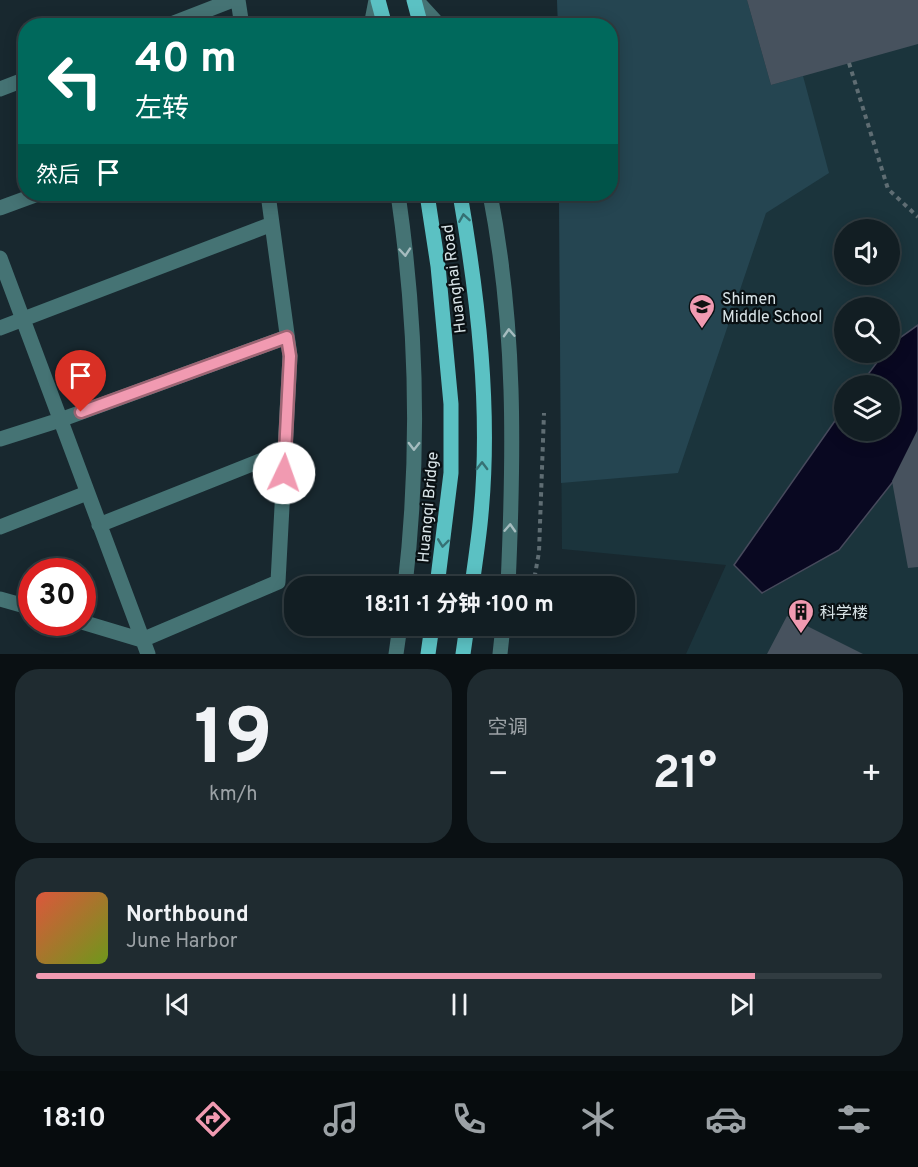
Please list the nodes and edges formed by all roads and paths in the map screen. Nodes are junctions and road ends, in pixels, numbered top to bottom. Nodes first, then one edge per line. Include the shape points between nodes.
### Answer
1 (233, 0) edge
2 (238, 0) edge
3 (377, 0) edge
4 (415, 0) edge
5 (187, 18) edge
6 (241, 18) edge
7 (373, 18) edge
8 (383, 18) edge
9 (419, 18) edge
10 (432, 18) edge
11 (849, 63) dead end
12 (18, 82) edge
13 (0, 89) edge
14 (19, 201) edge
15 (269, 201) edge
16 (399, 201) edge
17 (428, 201) edge
18 (461, 201) edge
19 (491, 201) edge
20 (0, 208) edge
21 (918, 217) edge
22 (272, 224) junction
23 (0, 258) edge
24 (23, 320) junction
25 (0, 328) edge
26 (287, 337) junction
27 (447, 359) joint
28 (544, 413) dead end
29 (60, 420) junction
30 (0, 440) edge
31 (285, 451) junction
32 (87, 493) junction
33 (99, 525) junction
34 (0, 527) edge
35 (406, 576) edge
36 (438, 576) edge
37 (473, 576) edge
38 (508, 576) edge
39 (535, 576) edge
40 (0, 599) edge
41 (18, 604) edge
42 (96, 628) edge
43 (399, 636) edge
44 (431, 636) edge
45 (466, 636) edge
46 (502, 636) edge
47 (145, 647) edge
48 (396, 654) edge
49 (428, 654) edge
50 (463, 654) edge
51 (500, 654) edge

1 - 5 street
2 - 6 street
3 - 7 street
3 - 8 main road
4 - 9 main road
4 - 10 street
11 - 21 path via 888,189
12 - 13 street
14 - 20 street
15 - 22 street
16 -> 35 street via 414,376 412,527
17 - 27 main road, Huanghai Road
37 -> 18 main road, Huanghai Road via 481,512 483,419 481,359
38 -> 19 street via 512,394 508,306
22 - 24 street
22 - 26 street
23 - 24 street
24 - 25 street
24 - 29 street
26 - 29 street
26 - 31 street via 290,356
27 -> 36 main road, Huangqi Bridge via 451,473
28 - 39 path
29 - 30 street
29 - 32 street
31 - 33 street
31 - 47 street via 278,582
32 - 33 street
32 - 34 street
33 - 47 street
40 - 41 street
42 - 47 street
43 - 48 street
44 - 49 main road
45 - 50 main road
46 - 51 street

